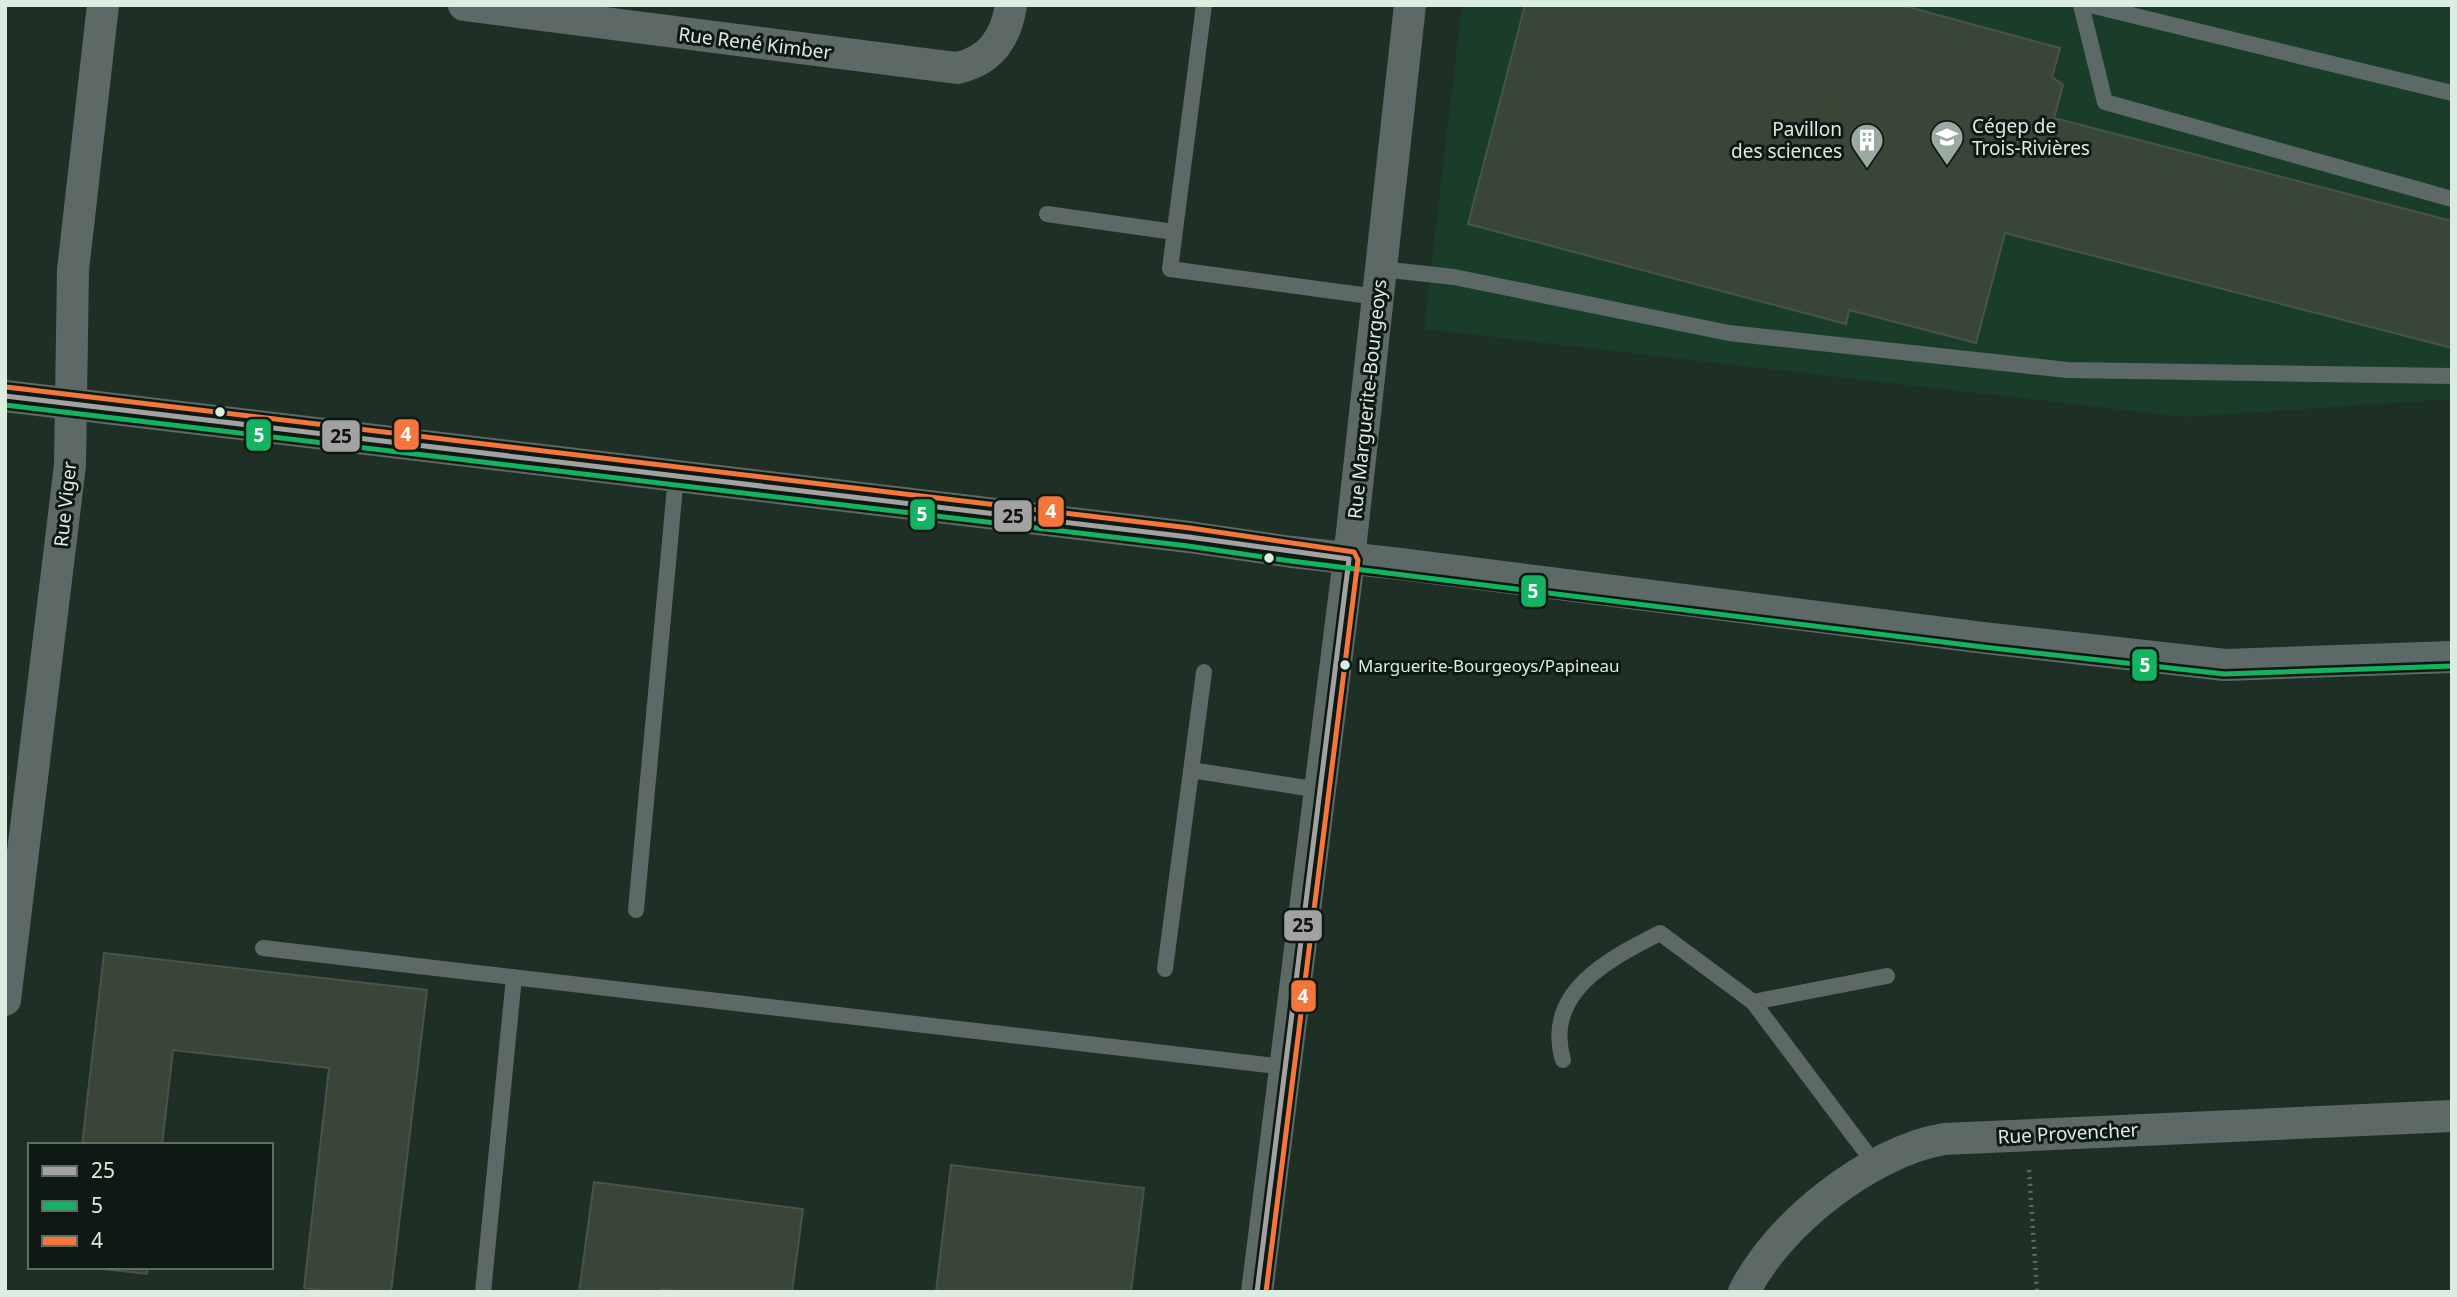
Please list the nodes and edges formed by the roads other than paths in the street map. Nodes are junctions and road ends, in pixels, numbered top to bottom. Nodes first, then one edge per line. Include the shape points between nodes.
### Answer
1 (103, 5) edge
2 (464, 5) edge
3 (1011, 5) edge
4 (1204, 5) edge
5 (1410, 5) edge
6 (2081, 5) edge
7 (2090, 5) edge
8 (2452, 93) edge
9 (2452, 198) edge
10 (1047, 214) dead end
11 (1174, 232) junction
12 (1379, 283) junction
13 (2452, 376) edge
14 (5, 396) edge
15 (71, 403) junction
16 (676, 476) junction
17 (1349, 559) junction
18 (2452, 657) edge
19 (1204, 672) dead end
20 (1191, 770) junction
21 (1320, 790) junction
22 (13, 874) edge
23 (636, 910) dead end
24 (263, 948) dead end
25 (1165, 969) dead end
26 (1886, 976) dead end
27 (514, 977) junction
28 (5, 1000) edge
29 (1753, 1002) junction
30 (1563, 1060) dead end
31 (1285, 1067) junction
32 (2452, 1116) edge
33 (1874, 1163) junction
34 (483, 1292) edge
35 (1257, 1292) edge
36 (1744, 1292) edge

1 - 15 street, Rue Viger via 73,270
2 - 3 street, Rue René Kimber via 957,68 985,57 999,42 1009,23
4 - 11 lane
5 - 12 street, Rue Marguerite-Bourgeoys
6 - 9 lane via 2105,102
7 - 8 lane
10 - 11 lane
11 - 12 lane via 1170,269
12 - 13 lane via 1454,277 1729,333 2067,370
12 - 17 street, Rue Marguerite-Bourgeoys
14 - 15 street
15 - 16 street
15 - 22 street, Rue Viger via 70,465
16 - 17 street
16 - 23 lane
17 - 18 street via 2225,665
17 - 21 street, Rue Marguerite-Bourgeoys
19 - 20 lane
20 - 21 lane
20 - 25 lane
21 - 31 street, Rue Marguerite-Bourgeoys
22 - 28 street, Rue Viger
24 - 27 lane
26 - 29 lane
27 - 31 lane
27 - 34 lane
29 - 30 lane via 1660,933 1612,958 1583,980 1566,1007 1558,1042
29 - 33 lane
31 - 35 street, Rue Marguerite-Bourgeoys
32 - 33 street, Rue Provencher via 1928,1142
33 - 36 street, Rue Provencher via 1797,1224 1763,1261

